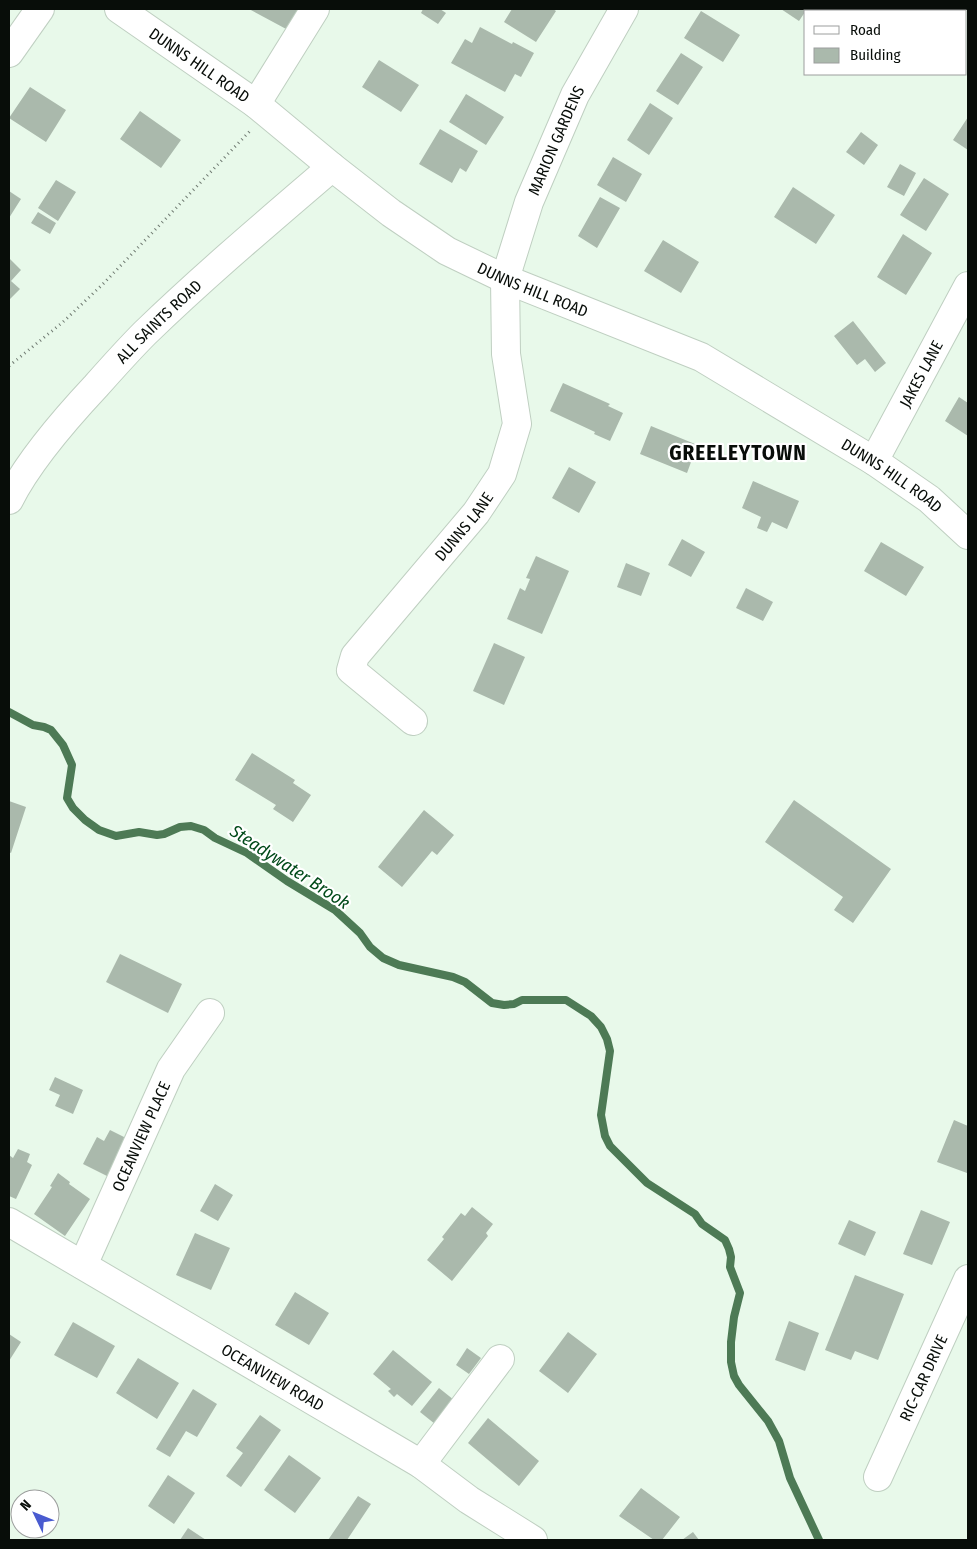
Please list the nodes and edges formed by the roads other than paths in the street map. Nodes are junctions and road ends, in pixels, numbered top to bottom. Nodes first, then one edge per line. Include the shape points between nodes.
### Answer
1 (40, 9) edge
2 (119, 9) edge
3 (315, 9) edge
4 (624, 9) edge
5 (9, 53) edge
6 (261, 108) junction
7 (332, 167) junction
8 (505, 279) junction
9 (968, 286) edge
10 (874, 461) junction
11 (9, 500) edge
12 (968, 535) edge
13 (413, 721) dead end
14 (210, 1013) dead end
15 (9, 1222) edge
16 (83, 1265) junction
17 (968, 1280) edge
18 (500, 1359) dead end
19 (421, 1464) junction
20 (878, 1478) dead end
21 (533, 1540) edge

1 - 5 street
2 - 6 street, DUNNS HILL ROAD
3 - 6 street
4 - 8 street, MARION GARDENS via 574,95 529,202
6 - 7 street, DUNNS HILL ROAD
7 - 8 street, DUNNS HILL ROAD via 447,251
7 - 11 street, ALL SAINTS ROAD via 144,334 76,408 40,453
8 - 10 street, DUNNS HILL ROAD via 701,357
8 - 13 street, DUNNS LANE via 506,354 517,424 502,474 476,513 355,656 351,670
9 - 10 street, JAKES LANE
10 - 12 street, DUNNS HILL ROAD via 930,499
14 - 16 street, OCEANVIEW PLACE via 172,1069
15 - 16 street, OCEANVIEW ROAD
16 - 19 street, OCEANVIEW ROAD
17 - 20 street, RIC-CAR DRIVE
18 - 19 street
19 - 21 street, OCEANVIEW ROAD via 469,1500

